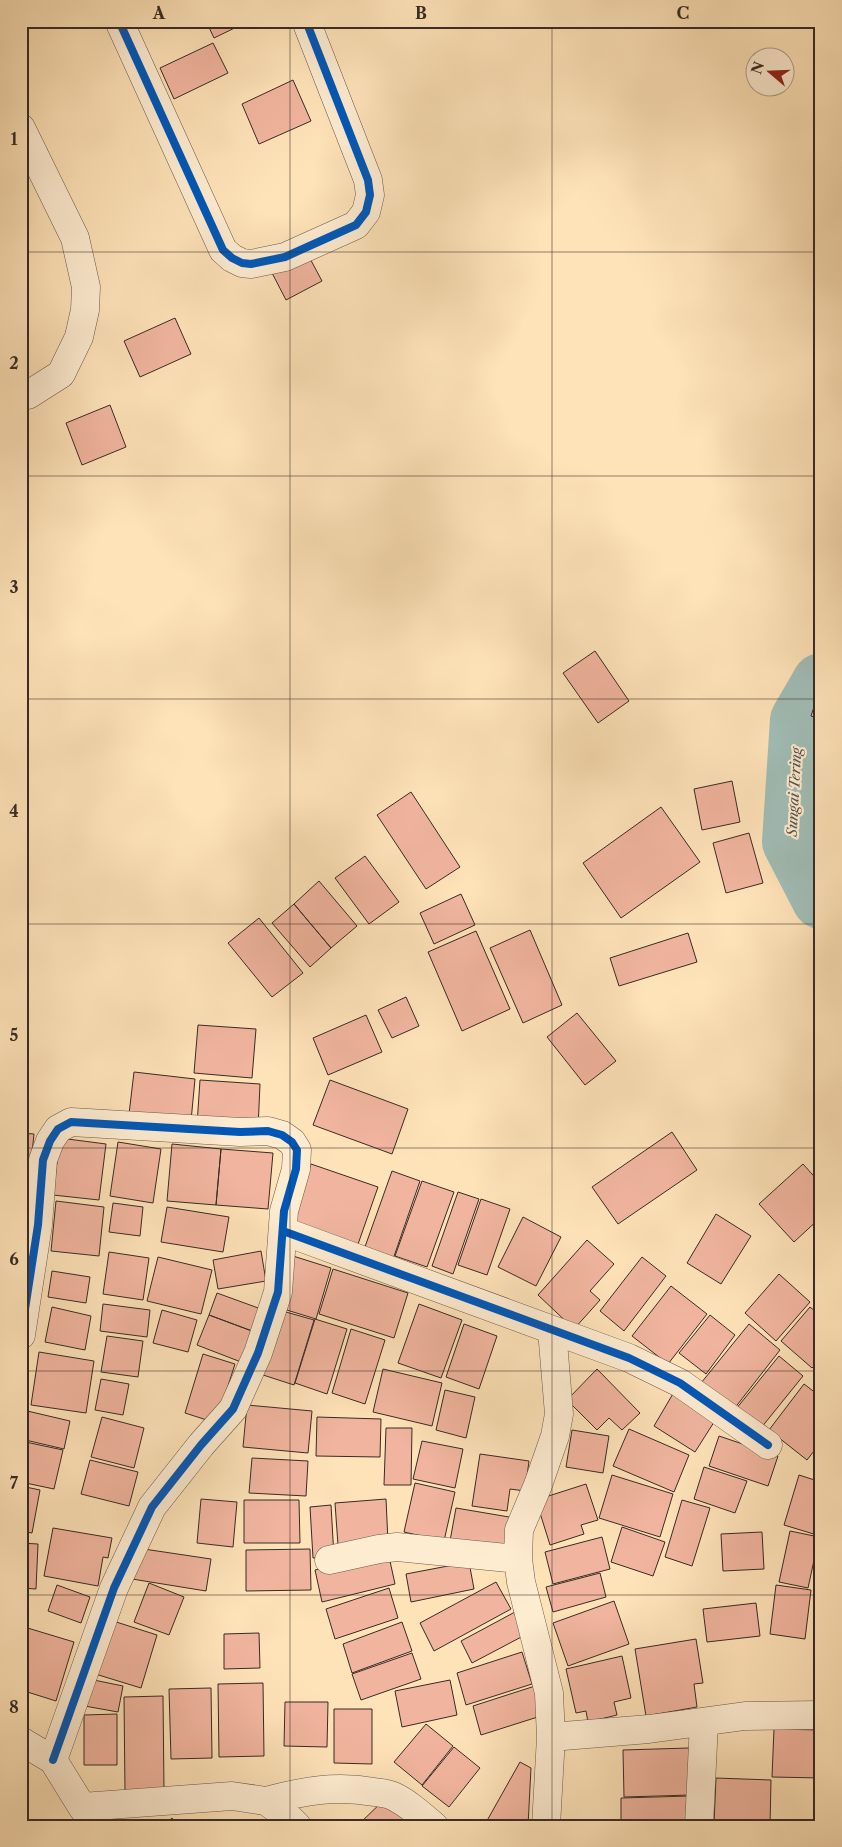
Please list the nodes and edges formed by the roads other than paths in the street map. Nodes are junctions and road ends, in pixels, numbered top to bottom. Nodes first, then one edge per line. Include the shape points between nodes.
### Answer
1 (119, 21) edge
2 (306, 21) edge
3 (21, 128) edge
4 (21, 396) edge
5 (283, 1231) junction
6 (552, 1330) junction
7 (21, 1335) edge
8 (768, 1445) dead end
9 (518, 1559) junction
10 (329, 1560) dead end
11 (821, 1715) edge
12 (704, 1722) junction
13 (551, 1737) junction
14 (21, 1741) edge
15 (53, 1760) junction
16 (266, 1802) junction
17 (89, 1816) edge
18 (297, 1826) edge
19 (434, 1826) edge
20 (546, 1826) edge
21 (699, 1826) edge

1 - 2 street via 223,250 232,258 251,264 284,257 356,225 366,212 370,195 368,180
3 - 4 street via 75,238 86,287 79,338 61,374
5 - 6 street
5 - 7 street via 297,1150 282,1135 268,1131 71,1122 58,1129 43,1160 38,1225
5 - 15 street via 278,1292 258,1353 232,1409 152,1507 114,1588
6 - 8 street via 629,1358 680,1383
6 - 9 street via 559,1414 555,1436 519,1530
9 - 10 street via 397,1547
9 - 13 street via 549,1693
11 - 12 street via 745,1716
12 - 13 street
12 - 21 street
13 - 20 street
14 - 15 street
15 - 17 street
16 - 17 street via 232,1796
16 - 18 street
16 - 19 street via 323,1788 360,1790 391,1795

